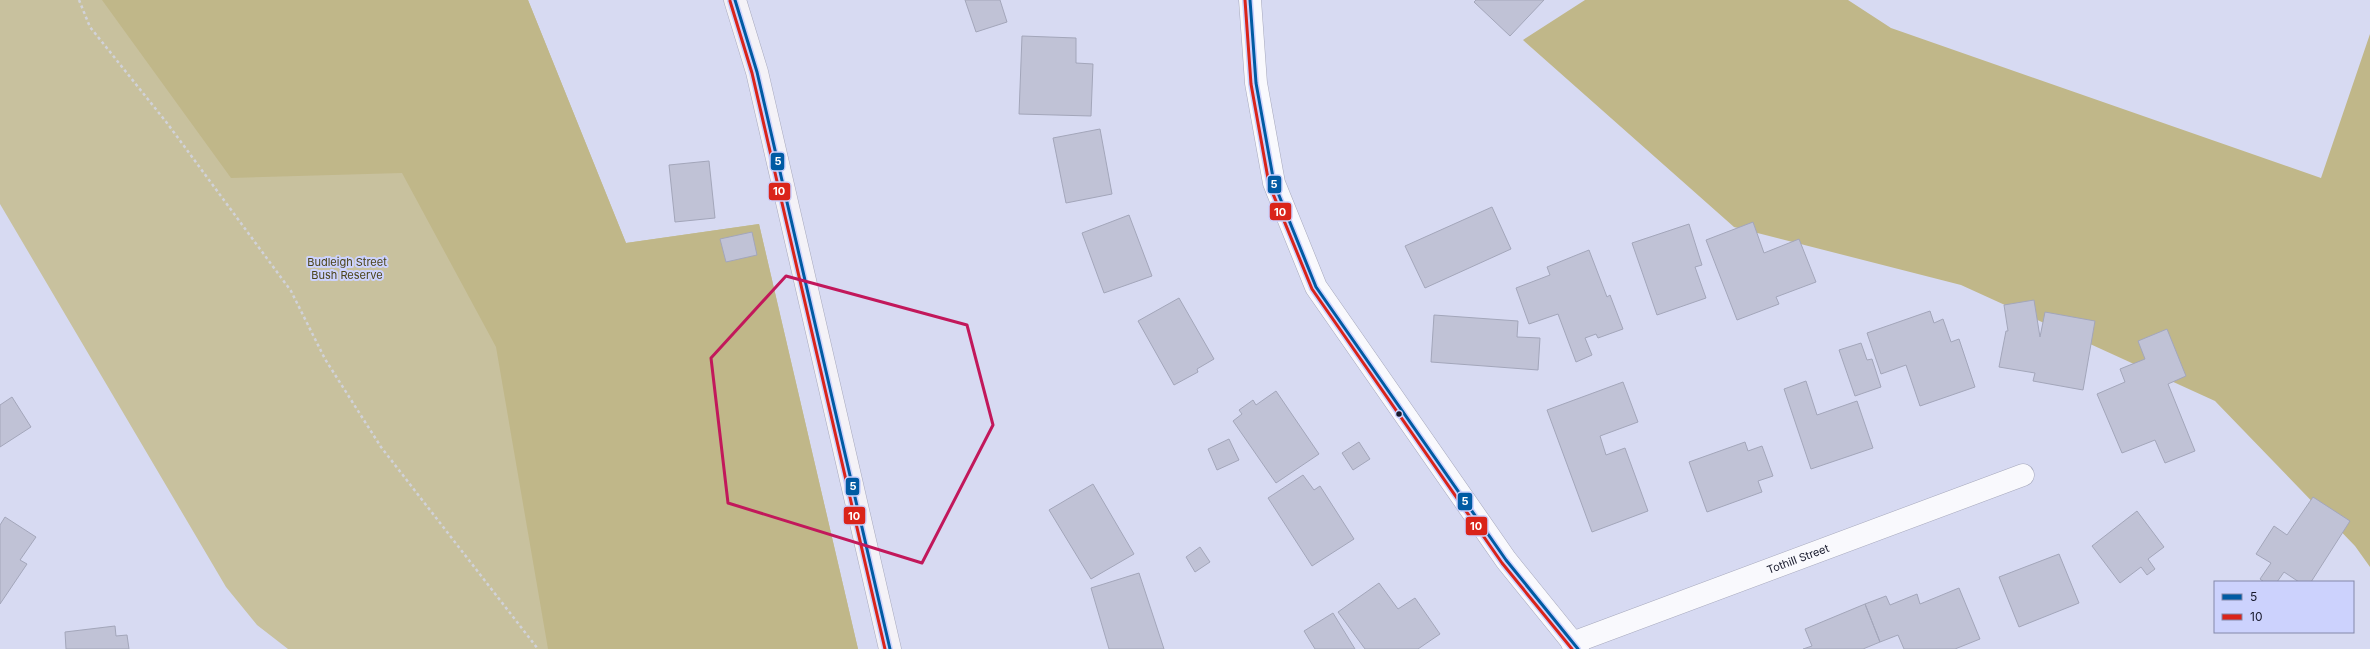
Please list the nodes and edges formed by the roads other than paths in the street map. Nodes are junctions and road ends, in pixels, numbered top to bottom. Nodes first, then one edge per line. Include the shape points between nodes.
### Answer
1 (735, 0) edge
2 (1250, 0) edge
3 (2023, 475) dead end
4 (1575, 646) edge
5 (890, 649) edge

1 - 5 main road via 757,72
2 - 4 street via 1256,83 1274,183 1316,287 1506,560
3 - 4 street, Tothill Street

